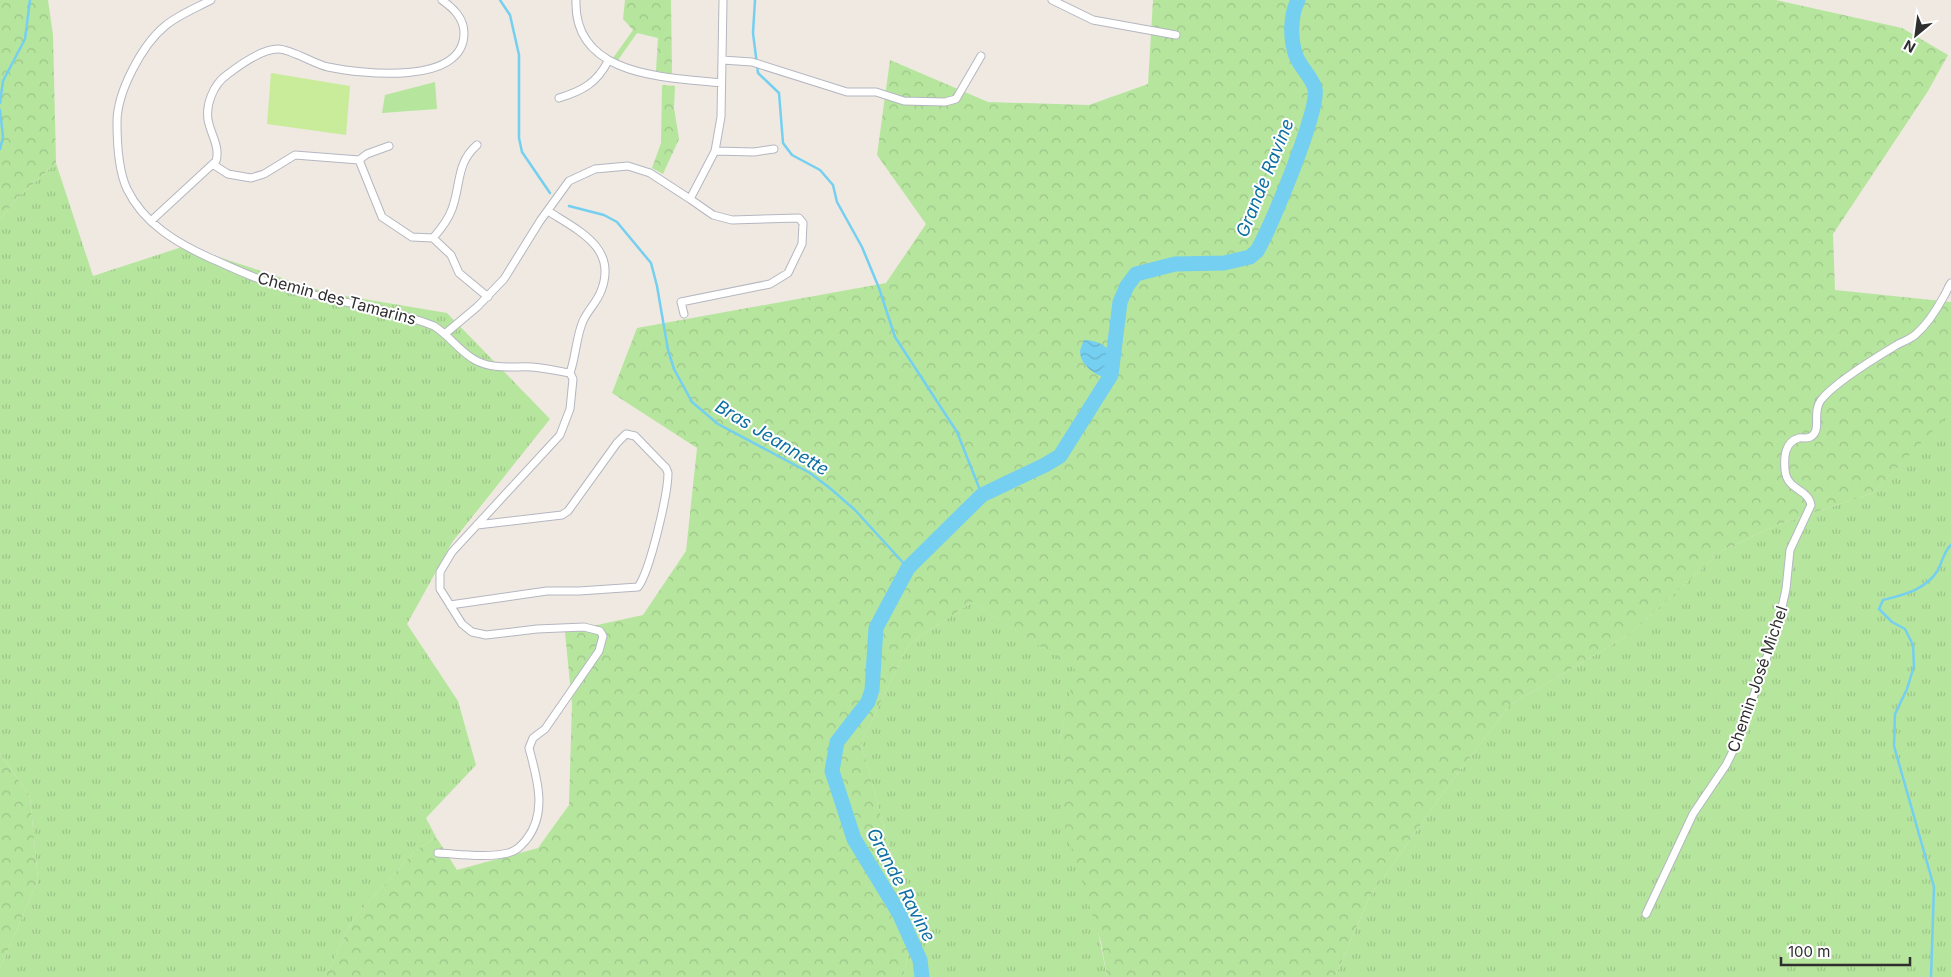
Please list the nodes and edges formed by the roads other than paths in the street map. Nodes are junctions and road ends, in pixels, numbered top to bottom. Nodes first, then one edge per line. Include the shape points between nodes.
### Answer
1 (211, 0) edge
2 (442, 0) edge
3 (576, 0) edge
4 (724, 0) edge
5 (1052, 0) edge
6 (1176, 35) dead end
7 (981, 56) dead end
8 (722, 60) junction
9 (608, 61) junction
10 (720, 83) junction
11 (559, 98) dead end
12 (389, 146) dead end
13 (477, 146) dead end
14 (774, 149) dead end
15 (715, 151) junction
16 (359, 160) junction
17 (214, 165) junction
18 (690, 200) junction
19 (548, 211) junction
20 (150, 221) junction
21 (433, 238) junction
22 (1951, 283) edge
23 (488, 297) junction
24 (684, 314) dead end
25 (446, 333) junction
26 (570, 373) junction
27 (477, 525) junction
28 (450, 605) junction
29 (438, 854) dead end
30 (1646, 914) dead end

1 - 20 street, Chemin des Tamarins via 165,26 148,45 135,65 117,116 122,172 127,189
2 - 17 street via 459,15 464,39 454,57 436,67 399,74 378,73 328,67 281,49 267,50 226,74 210,97 208,110 208,122 218,149
3 - 9 street via 579,26 586,40
4 - 8 street
5 - 6 street via 1093,20
7 - 8 street via 956,98 944,102 904,101 876,92 847,92 752,62
8 - 10 street
9 - 10 street via 643,73
9 - 11 street via 596,80 575,93
10 - 15 street via 721,117
12 - 16 street
13 - 21 street via 464,158 453,208
14 - 15 street
15 - 18 street
16 - 17 street via 295,155 264,174 250,178 228,174
16 - 21 street via 382,216 412,238
17 - 20 street
18 - 19 street via 650,173 628,166 614,166 595,169 569,181
18 - 24 street via 713,215 732,220 799,218 803,224 802,244 788,273 770,284 681,302
19 - 23 street via 504,280
19 - 26 street via 588,238 606,262 606,277 584,320
20 - 25 street, Chemin des Tamarins via 189,248 256,278 420,320
21 - 23 street via 451,254 459,273
22 - 30 street, Chemin José Michel via 1932,319 1914,337 1849,377 1822,400 1815,412 1817,430 1814,435 1798,438 1789,444 1785,452 1789,483 1807,496 1811,505 1790,550 1779,621 1740,739 1693,814
23 - 25 street
25 - 26 street, Chemin des Tamarins via 465,354 489,365 545,368
26 - 27 street via 573,379 570,409 560,434
27 - 28 street via 447,558 440,572 440,588
27 - 28 street via 562,515 626,434 635,436 668,473 652,549 638,587 547,591
28 - 29 street via 467,628 481,635 537,628 584,627 600,631 603,636 599,651 545,729 533,738 529,748 536,770 540,807 536,825 528,838 518,850 506,854

